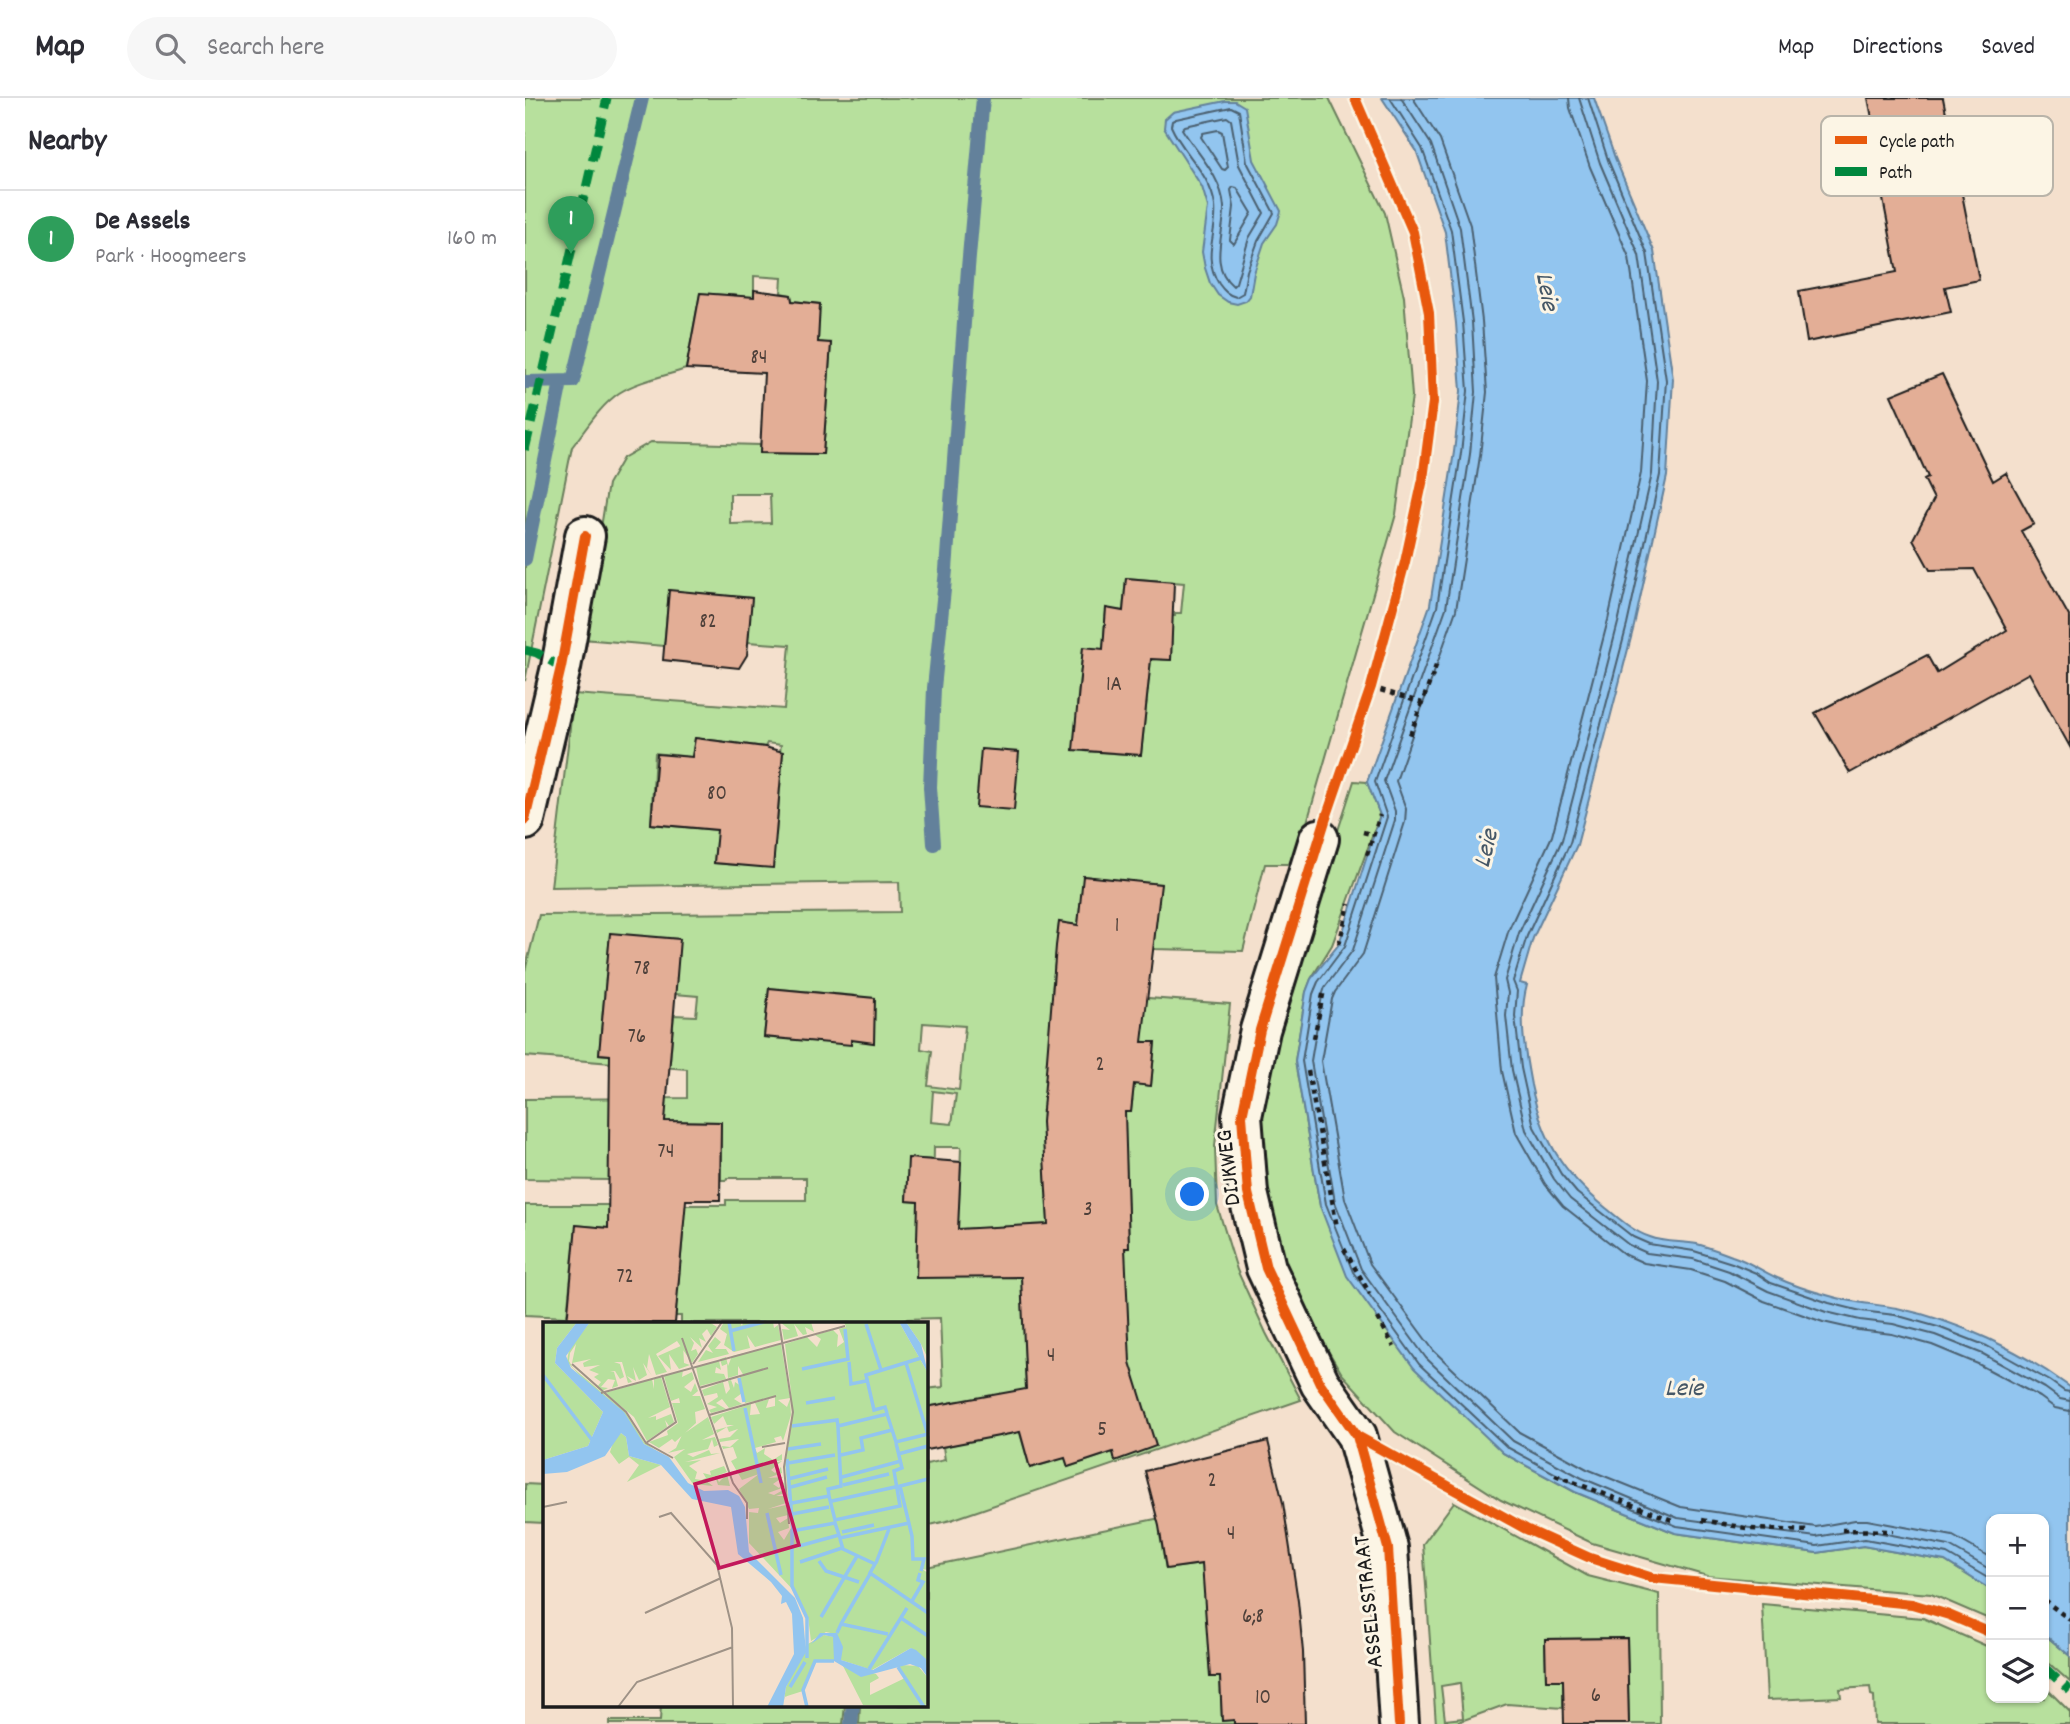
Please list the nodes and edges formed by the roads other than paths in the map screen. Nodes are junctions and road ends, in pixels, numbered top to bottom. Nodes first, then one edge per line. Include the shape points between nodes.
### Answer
1 (585, 536) dead end
2 (525, 820) edge
3 (1319, 839) dead end
4 (1357, 1436) joint
5 (1399, 1724) edge

1 - 2 street
3 - 4 street, DIJKWEG via 1260,1030 1242,1116 1248,1193 1266,1268 1320,1383
4 - 5 street, ASSELSSTRAAT via 1388,1548

